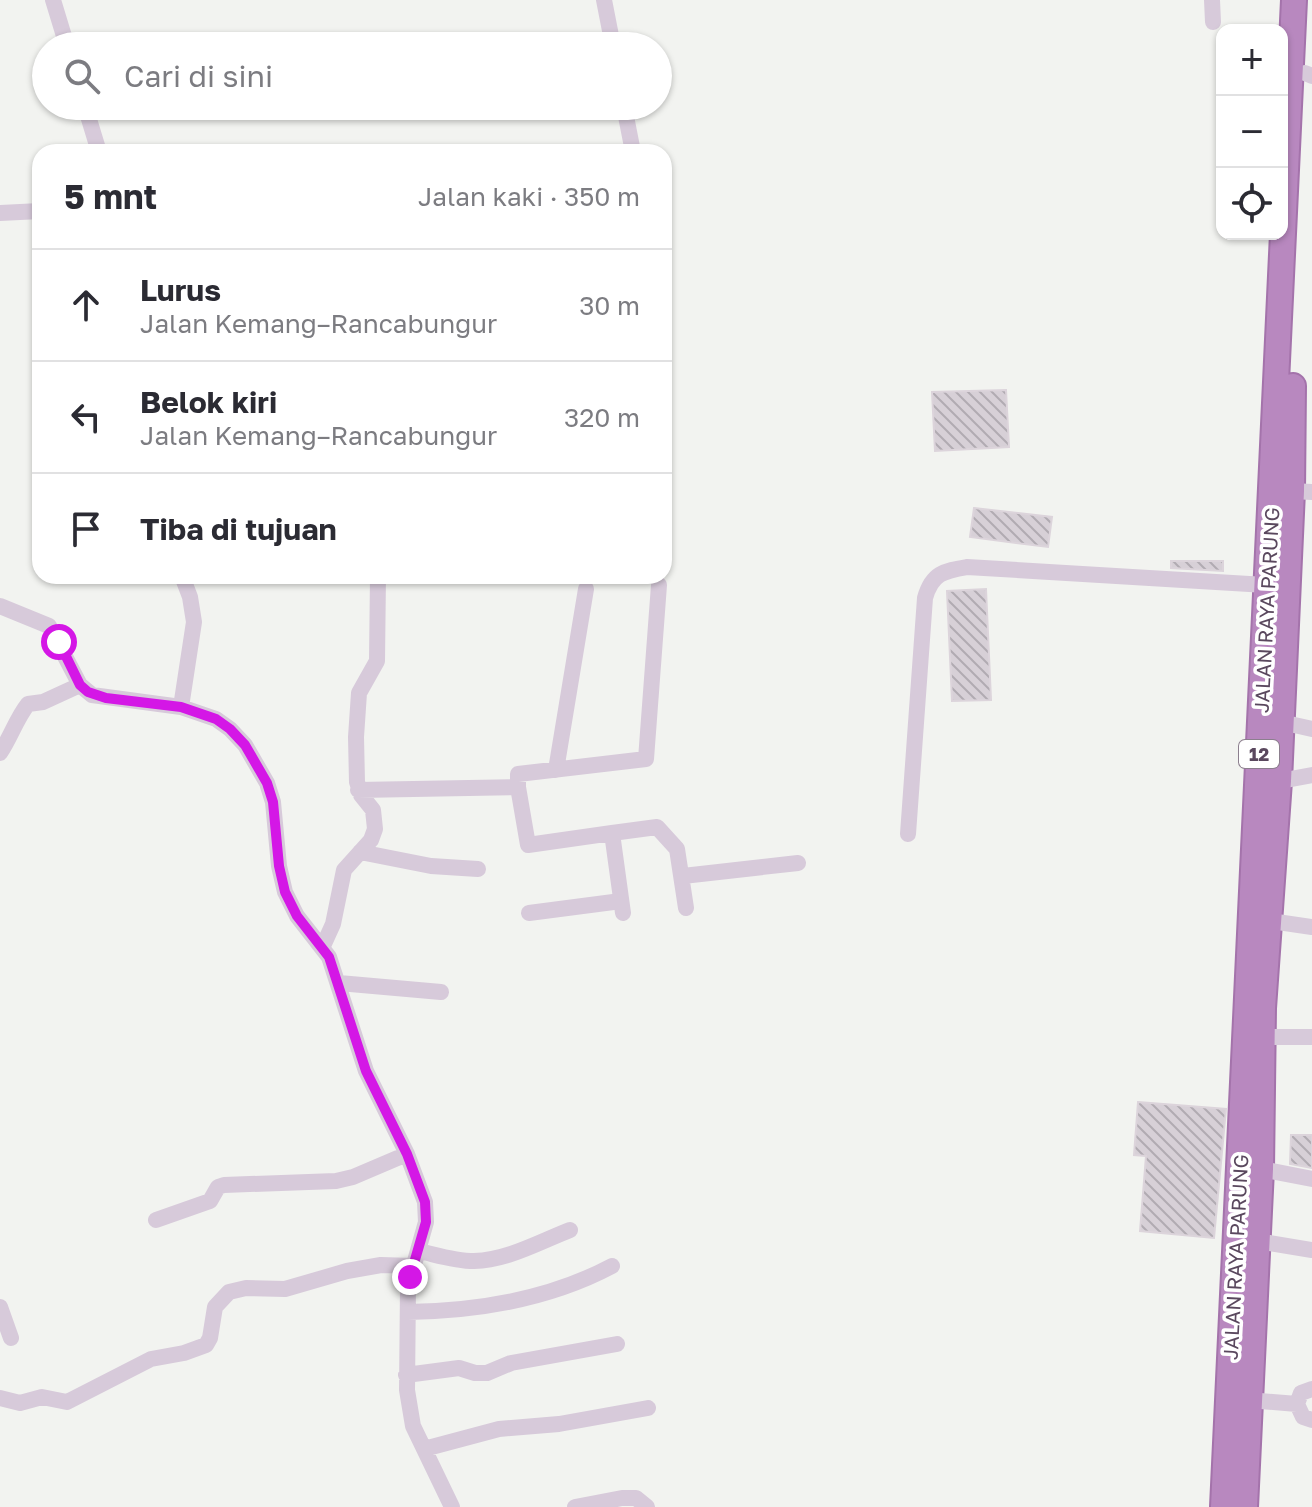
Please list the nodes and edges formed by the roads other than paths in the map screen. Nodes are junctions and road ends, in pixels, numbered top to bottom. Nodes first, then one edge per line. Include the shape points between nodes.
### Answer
1 (53, 0) edge
2 (604, 0) edge
3 (1212, 0) edge
4 (1294, 0) edge
5 (1309, 0) edge
6 (1213, 22) dead end
7 (63, 32) edge
8 (610, 32) edge
9 (1308, 74) edge
10 (89, 120) edge
11 (627, 120) edge
12 (97, 144) edge
13 (631, 144) edge
14 (32, 211) edge
15 (0, 213) edge
16 (1294, 390) edge
17 (1302, 492) edge
18 (185, 584) edge
19 (378, 584) edge
20 (659, 585) dead end
21 (1266, 585) junction
22 (586, 589) dead end
23 (0, 606) edge
24 (80, 685) junction
25 (181, 707) junction
26 (1281, 722) junction
27 (1312, 729) edge
28 (0, 753) edge
29 (556, 770) junction
30 (1312, 775) edge
31 (1268, 784) junction
32 (518, 787) junction
33 (358, 790) junction
34 (612, 833) junction
35 (908, 834) dead end
36 (360, 852) junction
37 (798, 863) dead end
38 (478, 869) dead end
39 (683, 876) junction
40 (686, 908) dead end
41 (529, 913) dead end
42 (1270, 921) junction
43 (1312, 927) edge
44 (323, 946) junction
45 (339, 983) junction
46 (441, 992) dead end
47 (1263, 1037) junction
48 (1312, 1037) edge
49 (407, 1154) junction
50 (1261, 1169) junction
51 (1312, 1179) edge
52 (156, 1220) dead end
53 (570, 1230) dead end
54 (1257, 1241) junction
55 (1312, 1250) edge
56 (416, 1258) junction
57 (612, 1266) dead end
58 (0, 1307) edge
59 (408, 1312) junction
60 (11, 1338) dead end
61 (617, 1344) dead end
62 (406, 1375) junction
63 (1312, 1389) edge
64 (0, 1398) edge
65 (1249, 1400) junction
66 (1297, 1404) junction
67 (648, 1408) dead end
68 (1312, 1420) edge
69 (424, 1449) junction
70 (452, 1507) edge
71 (575, 1507) edge
72 (647, 1507) edge
73 (1223, 1507) edge
74 (1245, 1507) edge

1 - 7 street
2 - 8 street
3 - 6 street
4 - 16 highway, JALAN RAYA PARUNG / 12
5 - 9 highway, JALAN RAYA PARUNG / 12
9 - 16 highway, JALAN RAYA PARUNG / 12
10 - 12 street
11 - 13 street
14 - 15 street
16 - 17 highway, JALAN RAYA PARUNG / 12
16 - 21 highway, JALAN RAYA PARUNG / 12
17 - 26 highway, JALAN RAYA PARUNG / 12
18 - 25 street via 194,622
19 - 33 street via 377,661 358,700
20 - 29 street via 646,759
21 - 31 highway, JALAN RAYA PARUNG / 12
21 - 35 street via 967,567 938,575 925,598
22 - 29 street
23 - 24 street via 49,626
24 - 25 street via 98,697
24 - 28 street via 28,704
25 - 44 street via 216,719 245,745 271,796 285,892
26 - 27 street
26 - 31 highway, JALAN RAYA PARUNG / 12
29 - 32 street via 518,774
30 - 31 street
31 - 42 highway, JALAN RAYA PARUNG / 12
31 - 73 highway, JALAN RAYA PARUNG / 12
32 - 33 street
32 - 34 street via 528,845
33 - 36 street via 376,822
34 - 39 street via 657,827 677,849
34 - 41 street via 622,907
36 - 38 street
36 - 44 street via 344,870
37 - 39 street
39 - 40 street
42 - 43 street
42 - 47 highway, JALAN RAYA PARUNG / 12
44 - 45 street
45 - 46 street
45 - 49 street via 366,1071
47 - 48 street
47 - 50 highway, JALAN RAYA PARUNG / 12
49 - 52 street via 336,1181 224,1185 210,1201
49 - 56 street via 426,1208
50 - 51 street
50 - 54 highway, JALAN RAYA PARUNG / 12
53 - 56 street via 487,1259
54 - 55 street
54 - 65 highway, JALAN RAYA PARUNG / 12
56 - 59 street
56 - 64 street via 285,1289 229,1292 215,1307 206,1345 151,1359 67,1402
57 - 59 street via 569,1287 528,1298 458,1311
58 - 60 street
59 - 62 street
61 - 62 street via 511,1363 487,1373 459,1368
62 - 69 street via 410,1415
63 - 66 street via 1301,1393
65 - 66 street
65 - 74 highway, JALAN RAYA PARUNG / 12
66 - 68 street via 1303,1417
67 - 69 street via 499,1429
69 - 70 street
71 - 72 street via 622,1498 636,1498

